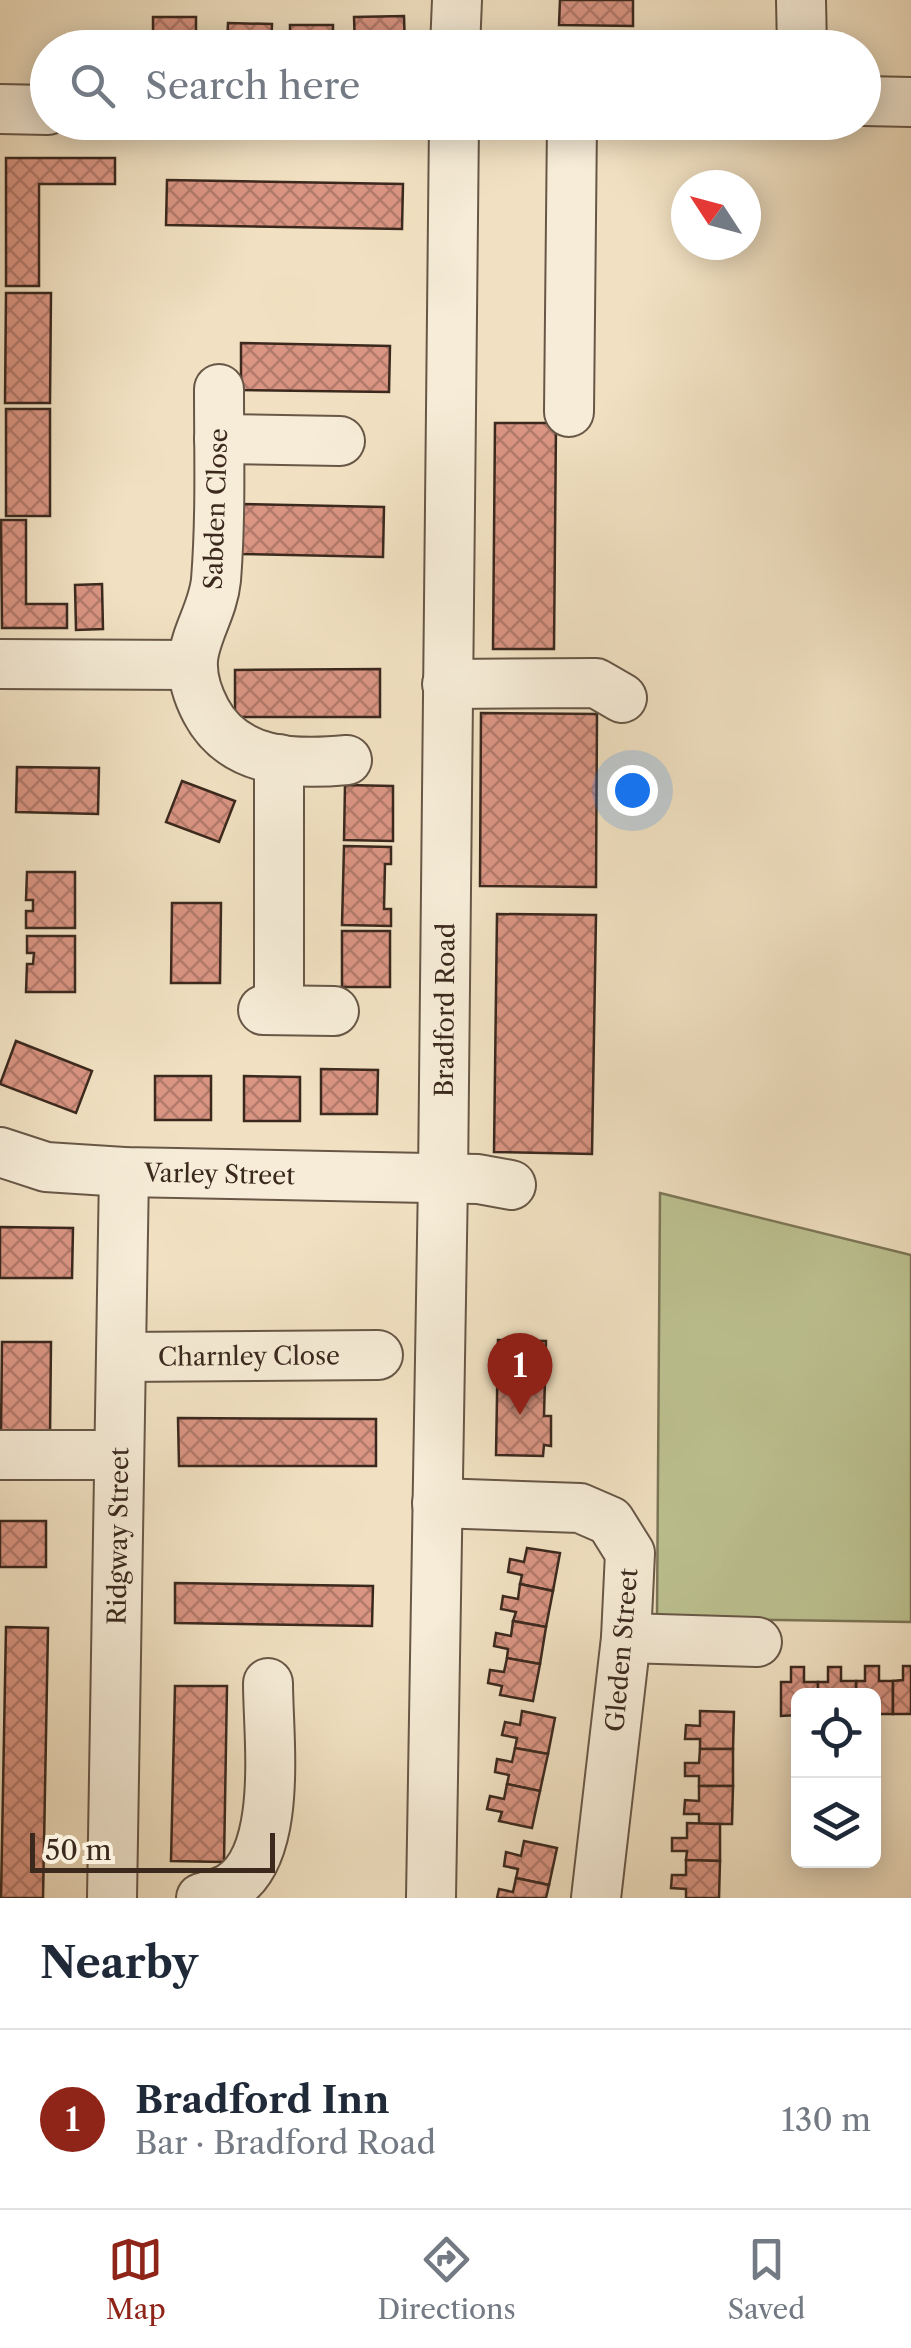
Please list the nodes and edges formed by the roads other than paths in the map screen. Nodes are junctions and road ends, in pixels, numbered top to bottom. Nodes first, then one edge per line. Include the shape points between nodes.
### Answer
1 (456, 0) edge
2 (801, 0) edge
3 (456, 30) edge
4 (802, 30) edge
5 (881, 101) edge
6 (911, 102) edge
7 (0, 109) edge
8 (30, 110) edge
9 (454, 140) edge
10 (572, 140) edge
11 (220, 390) dead end
12 (569, 412) dead end
13 (219, 438) junction
14 (340, 442) dead end
15 (0, 664) edge
16 (192, 665) junction
17 (447, 684) junction
18 (622, 698) dead end
19 (279, 760) junction
20 (347, 760) dead end
21 (334, 1011) dead end
22 (0, 1152) edge
23 (124, 1172) junction
24 (443, 1180) junction
25 (511, 1185) dead end
26 (379, 1355) dead end
27 (122, 1358) junction
28 (0, 1455) edge
29 (120, 1455) junction
30 (437, 1503) junction
31 (626, 1638) junction
32 (757, 1642) dead end
33 (269, 1675) dead end
34 (112, 1898) edge
35 (201, 1898) edge
36 (431, 1898) edge
37 (596, 1898) edge

1 - 3 street
2 - 4 street
5 - 6 street
7 - 8 street
9 - 17 street, Bradford Road
10 - 12 street
11 - 13 street, Sabden Close
13 - 14 street
13 - 16 street, Sabden Close via 216,580
15 - 16 street
16 - 19 street via 200,700 220,731 244,751
17 - 18 street via 596,683
17 - 24 street, Bradford Road
19 - 20 street
19 - 21 street via 271,1010
22 - 23 street, Varley Street via 46,1167
23 - 24 street, Varley Street
23 - 27 street, Ridgway Street
24 - 25 street, Varley Street
24 - 30 street, Bradford Road
26 - 27 street, Charnley Close
27 - 29 street, Ridgway Street
28 - 29 street
29 - 34 street, Ridgway Street
30 - 31 street, Gleden Street via 580,1508 610,1522 630,1553
30 - 36 street, Bradford Road
31 - 32 street
31 - 37 street, Gleden Street
33 - 35 street via 269,1805 262,1842 232,1887

